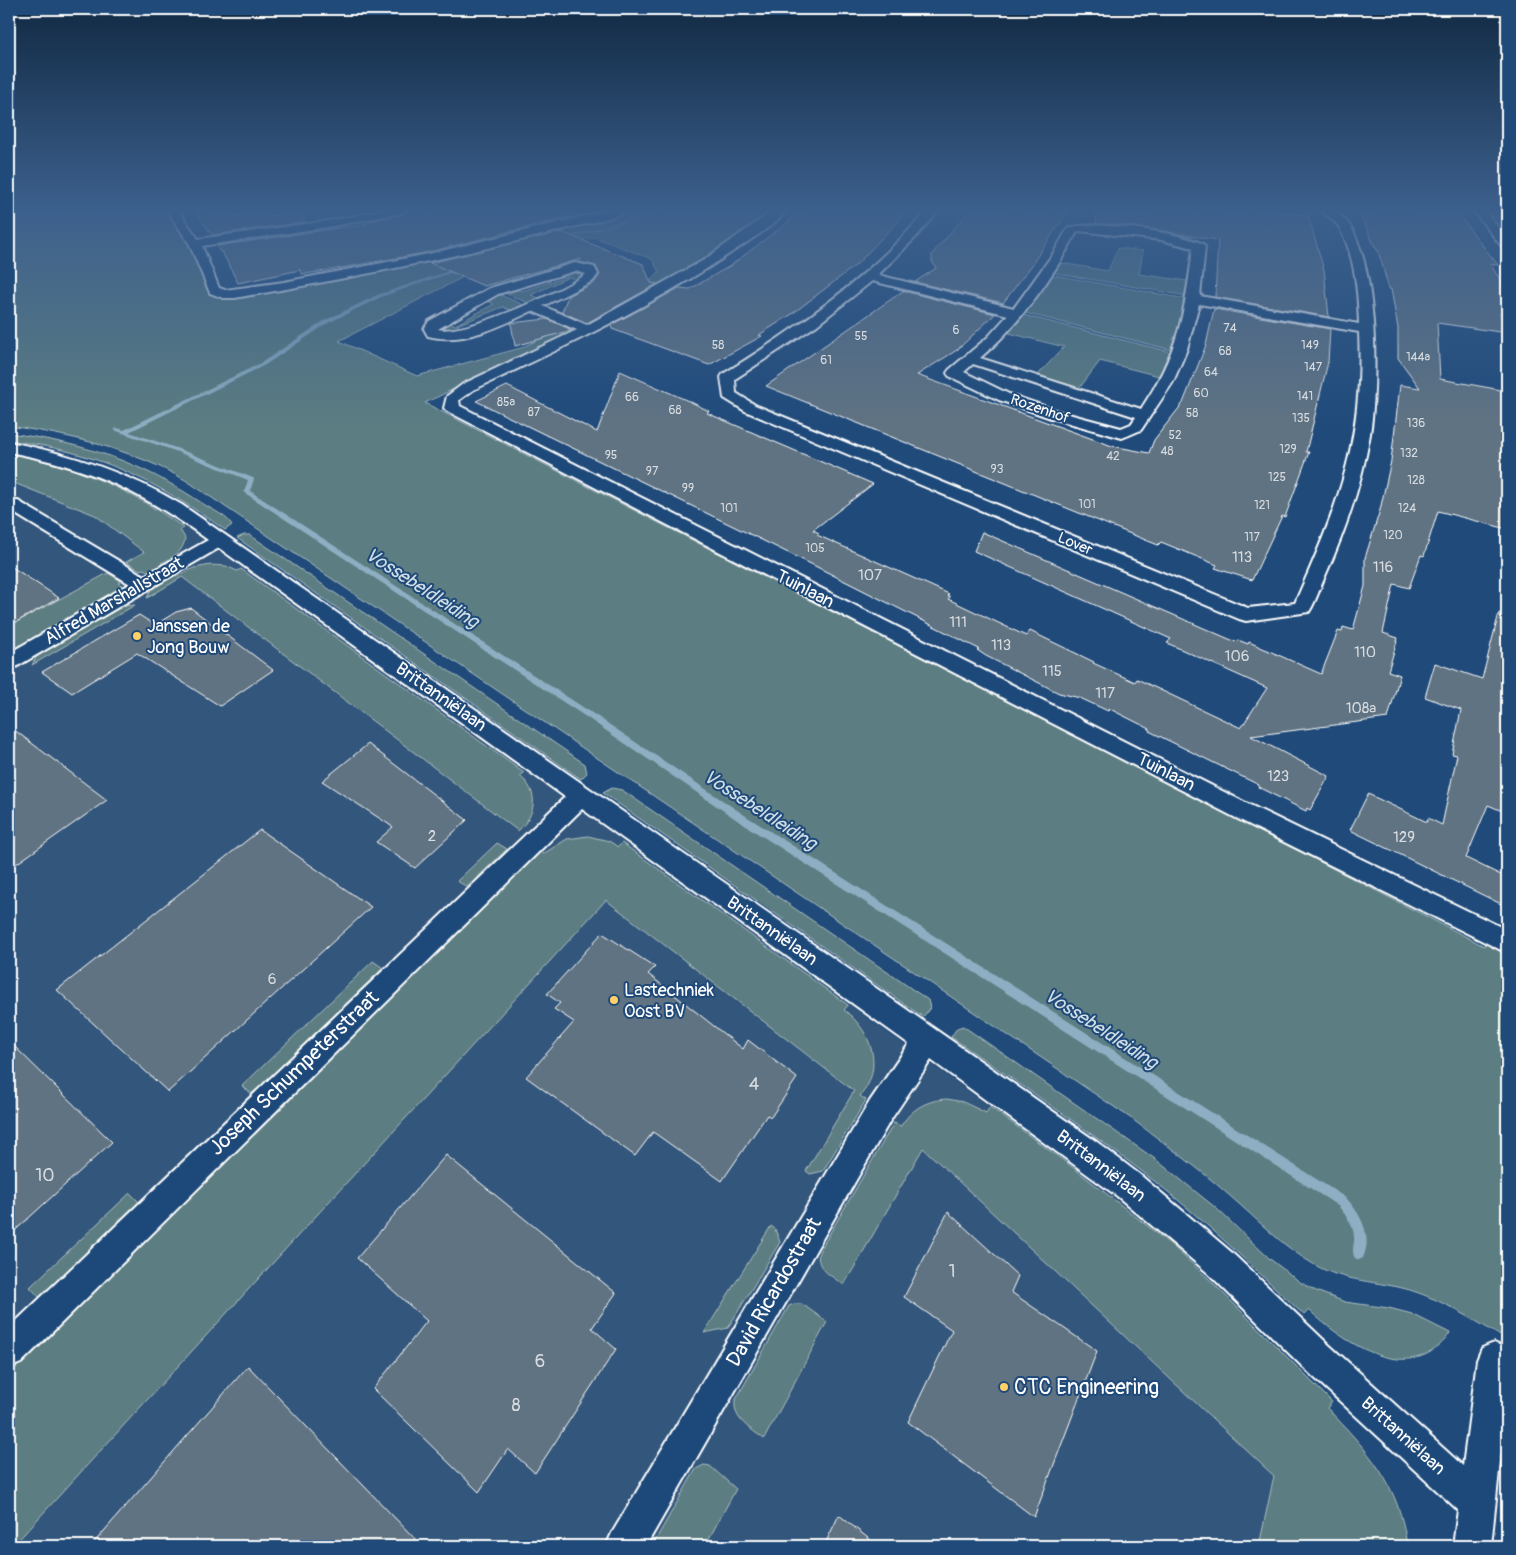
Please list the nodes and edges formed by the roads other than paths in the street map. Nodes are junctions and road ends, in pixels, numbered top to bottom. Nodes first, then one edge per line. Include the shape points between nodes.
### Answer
1 (211, 283) edge
2 (300, 283) edge
3 (520, 283) edge
4 (580, 283) edge
5 (676, 283) edge
6 (865, 283) edge
7 (894, 283) edge
8 (1040, 283) edge
9 (1194, 283) edge
10 (1361, 283) edge
11 (1194, 299) junction
12 (533, 307) junction
13 (1017, 313) junction
14 (1367, 329) junction
15 (588, 330) junction
16 (970, 359) junction
17 (1145, 415) junction
18 (9, 447) edge
19 (12, 505) dead end
20 (220, 540) junction
21 (144, 584) junction
22 (9, 662) edge
23 (581, 796) junction
24 (1507, 942) edge
25 (927, 1041) junction
26 (9, 1351) edge
27 (1494, 1360) dead end
28 (1478, 1532) edge
29 (625, 1546) edge

1 - 2 street via 214,290 234,294
3 - 12 street via 494,291 434,324 433,333 460,335
4 - 12 street
5 - 15 street, Tuinlaan
6 - 14 street, Lover via 786,341 728,377 729,396 750,408 1246,615 1302,608 1306,599 1349,491 1364,425
7 - 13 street
8 - 13 street, Rozenhof
9 - 11 street, Rozenhof
10 - 14 street, Lover
11 - 14 street
11 - 17 street, Rozenhof via 1179,353 1163,389
12 - 15 street
13 - 16 street, Rozenhof
15 - 24 street, Tuinlaan via 468,386 452,399 452,408 1242,811
16 - 17 street, Rozenhof
16 - 17 street, Rozenhof via 955,370 956,376 1056,416 1122,432 1136,427
18 - 20 street, Brittanniëlaan via 65,459 120,478 156,496
19 - 21 street
20 - 21 street, Alfred Marshallstraat
20 - 23 street, Brittanniëlaan
21 - 22 street, Alfred Marshallstraat
23 - 25 street, Brittanniëlaan
23 - 26 street, Joseph Schumpeterstraat
25 - 28 street, Brittanniëlaan via 1086,1153 1178,1225
25 - 29 street, David Ricardostraat via 880,1111
27 - 28 street

